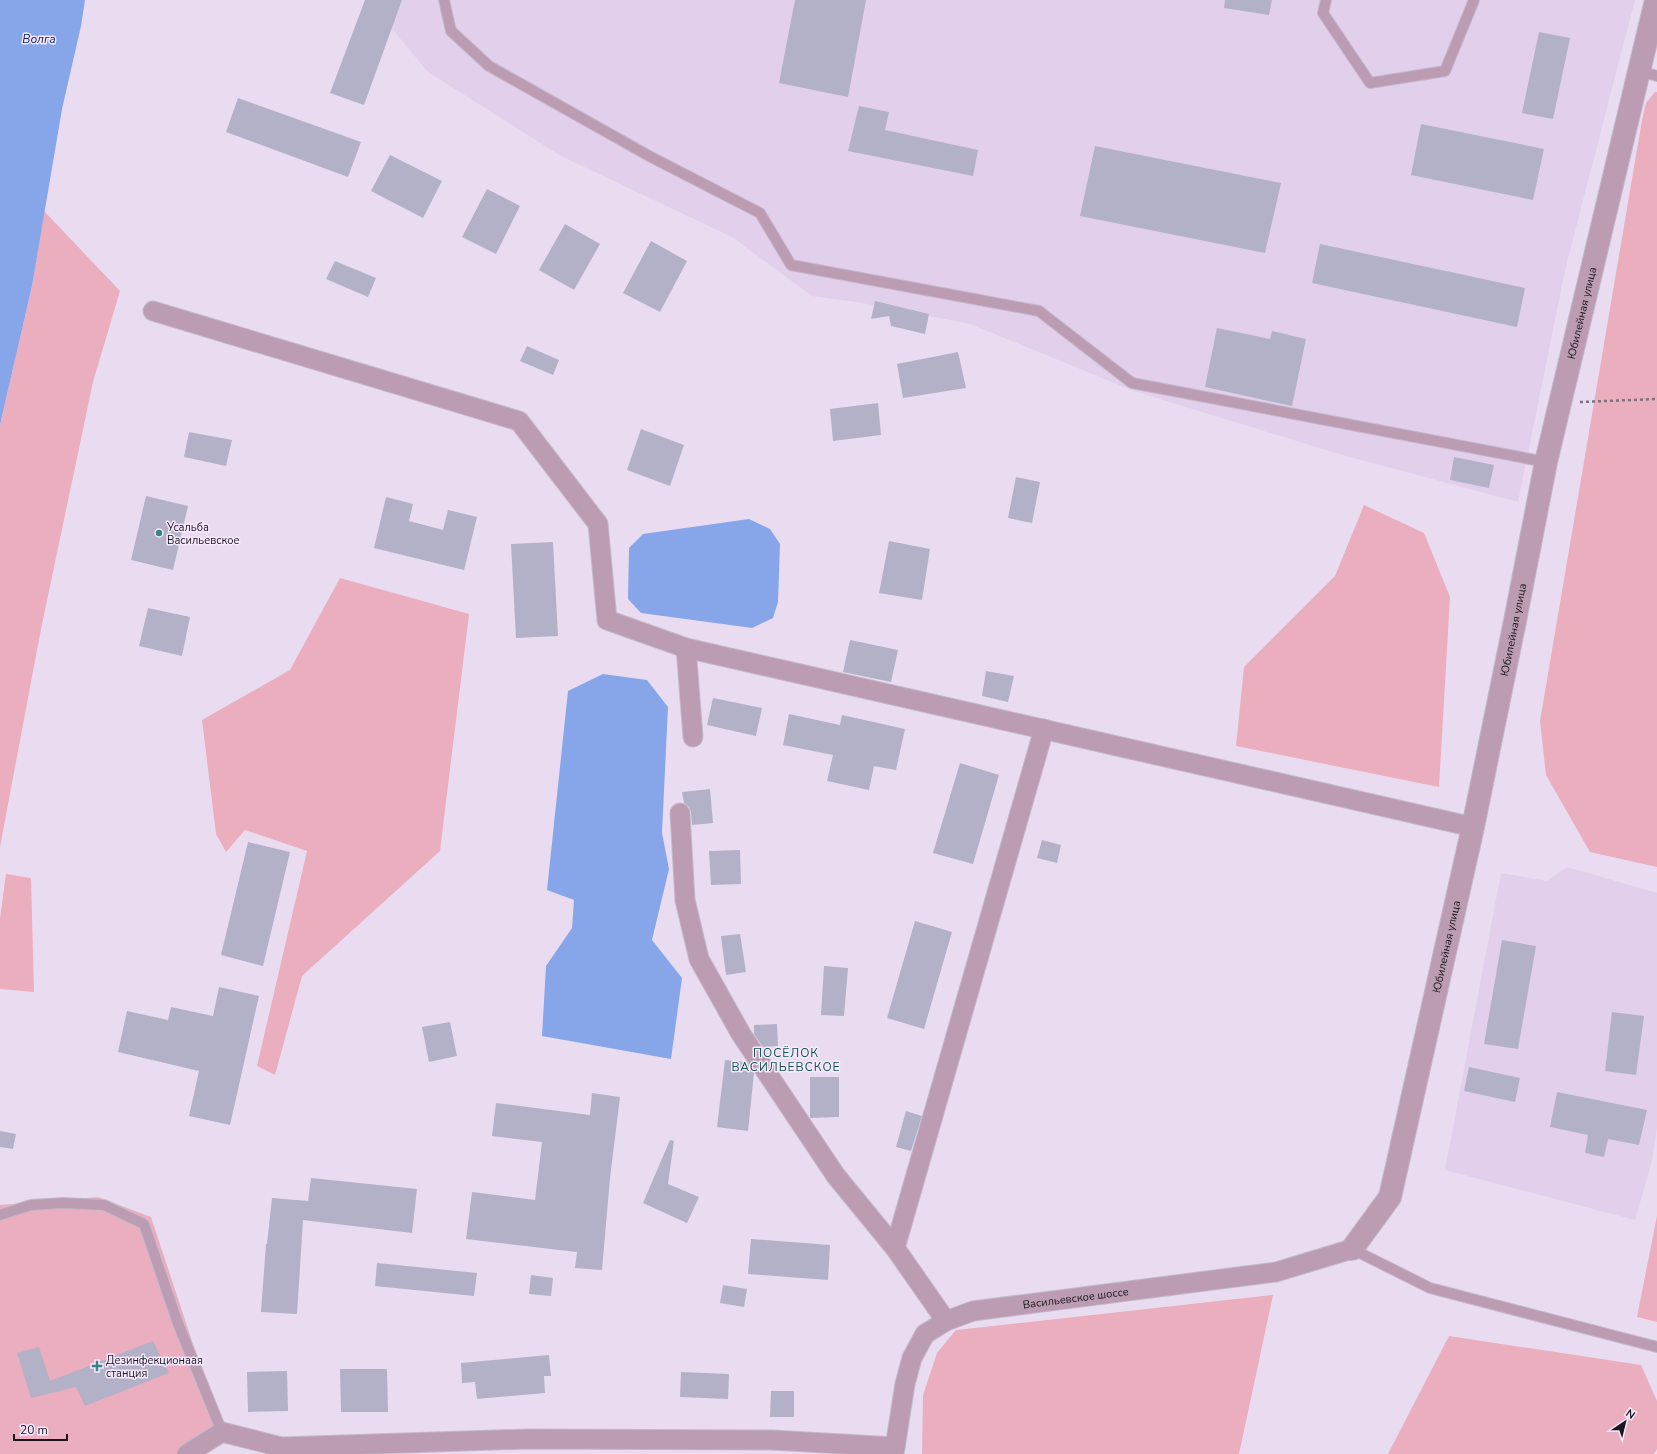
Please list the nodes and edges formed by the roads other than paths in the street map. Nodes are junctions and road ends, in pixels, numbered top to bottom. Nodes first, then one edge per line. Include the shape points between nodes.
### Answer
1 (444, 0) edge
2 (1326, 0) edge
3 (1474, 0) edge
4 (1655, 11) edge
5 (1648, 73) edge
6 (153, 311) dead end
7 (1546, 462) junction
8 (686, 648) junction
9 (1044, 729) junction
10 (694, 737) dead end
11 (680, 813) dead end
12 (1473, 827) junction
13 (0, 1215) edge
14 (895, 1248) junction
15 (1352, 1249) junction
16 (946, 1321) junction
17 (1657, 1347) edge
18 (222, 1432) junction
19 (527, 1447) edge
20 (770, 1447) edge
21 (894, 1450) edge
22 (187, 1454) edge

1 - 7 lane via 451,31 489,66 651,157 760,212 791,265 1040,311 1132,383
2 - 3 lane via 1323,13 1370,83 1445,71
4 - 5 street, Юбилейная улица
5 - 7 street, Юбилейная улица
6 - 8 street via 518,421 598,524 607,620
7 - 12 street, Юбилейная улица
8 - 9 street
8 - 10 street
9 - 12 street
9 - 14 street
11 - 14 street via 685,900 699,959 741,1034 836,1176
12 - 15 street, Юбилейная улица via 1390,1197
13 - 18 lane via 31,1205 104,1205 144,1224 177,1322
14 - 16 street
15 - 16 street, Васильевское шоссе via 1276,1272 973,1311
15 - 17 lane via 1430,1288
16 - 21 street, Васильевское шоссе via 925,1334 912,1358
18 - 19 street via 281,1446
18 - 22 street
19 - 20 street
20 - 21 street

